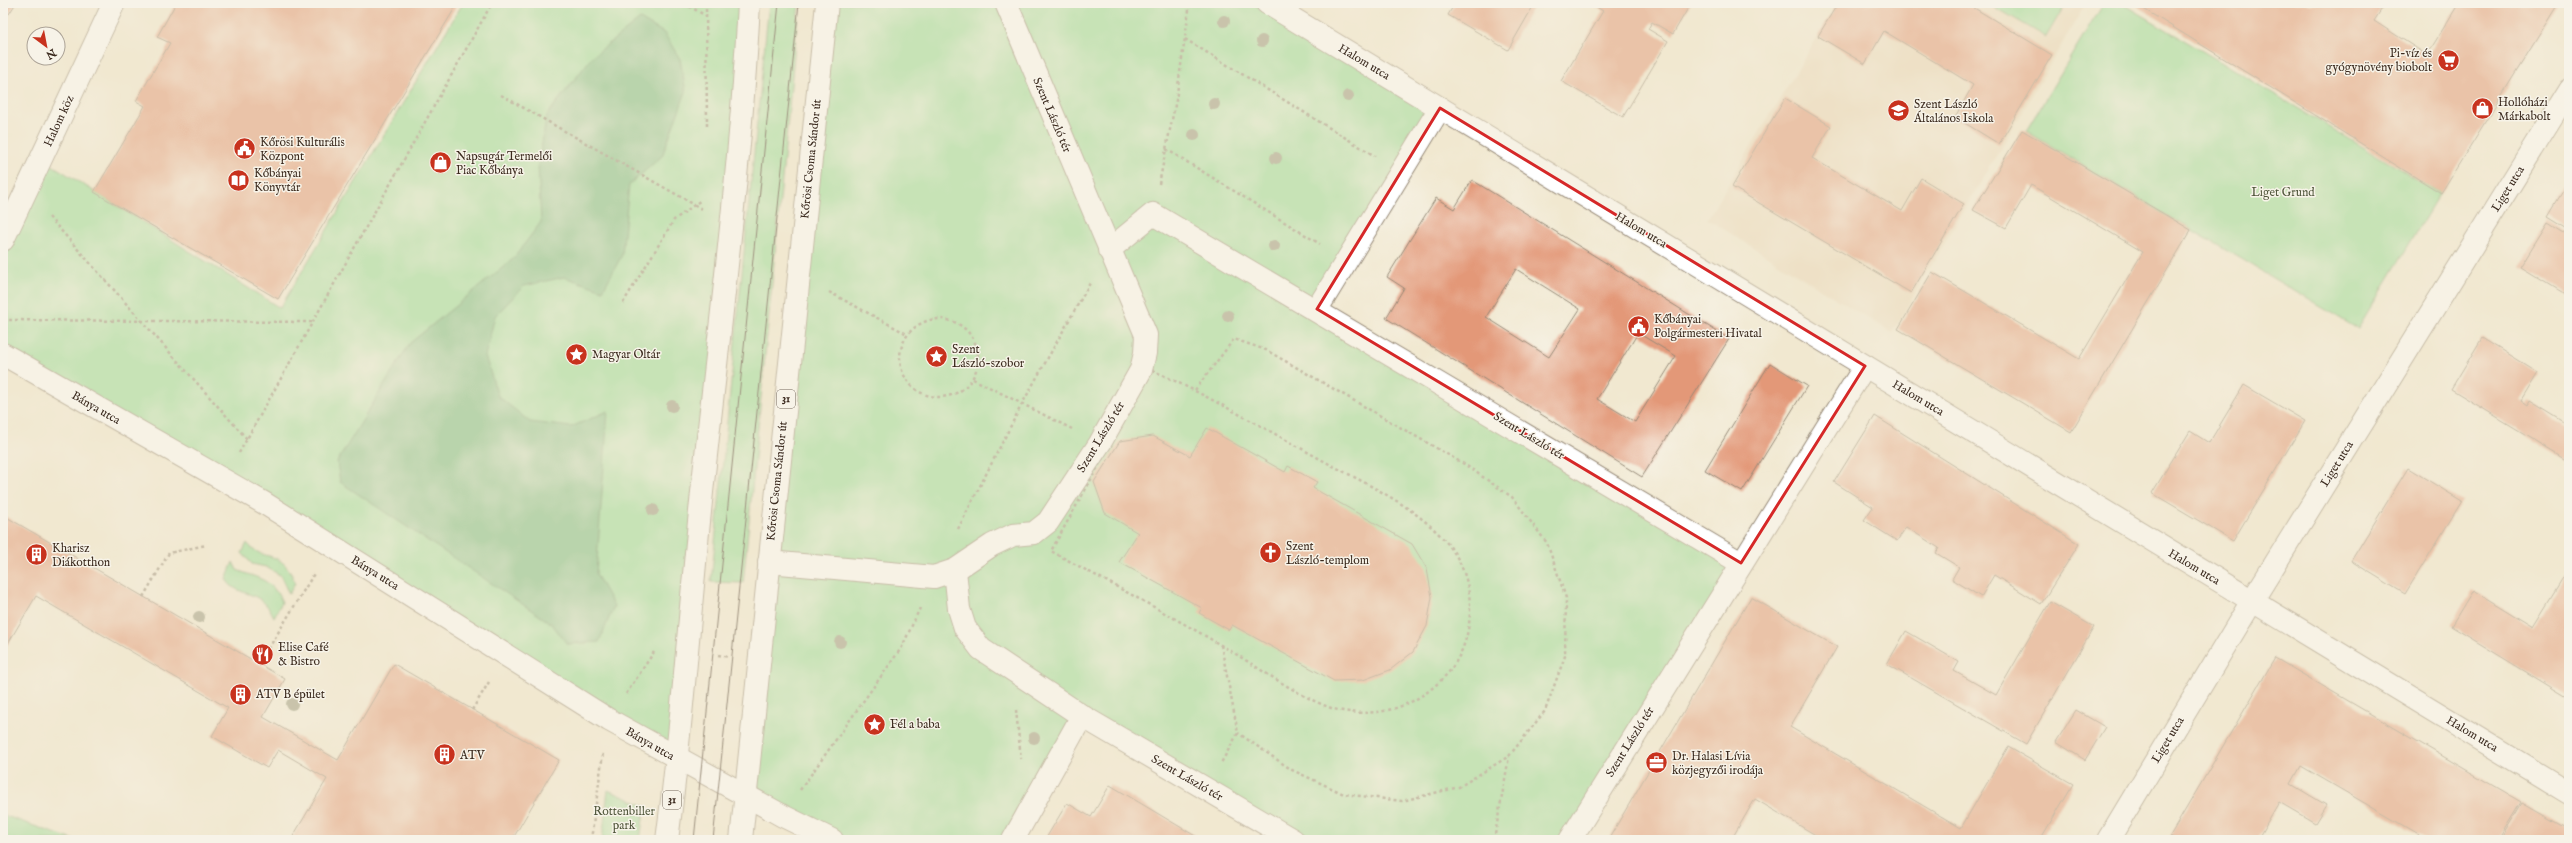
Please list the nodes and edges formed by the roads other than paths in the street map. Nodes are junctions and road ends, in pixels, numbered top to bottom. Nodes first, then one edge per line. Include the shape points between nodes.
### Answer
1 (114, 3) edge
2 (749, 3) edge
3 (827, 3) edge
4 (1006, 3) edge
5 (1267, 3) edge
6 (2569, 90) edge
7 (1440, 108) junction
8 (3, 240) edge
9 (1108, 250) junction
10 (1317, 309) junction
11 (3, 354) edge
12 (1865, 366) junction
13 (769, 562) junction
14 (1741, 563) junction
15 (955, 570) junction
16 (2252, 601) junction
17 (1082, 716) junction
18 (678, 759) junction
19 (2569, 793) edge
20 (746, 795) junction
21 (667, 840) edge
22 (741, 840) edge
23 (832, 840) edge
24 (1013, 840) edge
25 (1293, 840) edge
26 (1570, 840) edge
27 (2108, 840) edge

1 - 8 street, Halom köz
2 - 18 street, 31 via 741,114 690,599
3 - 13 street, Kőrösi Csoma Sándor út / 31
4 - 9 street, Szent László tér
5 - 7 street, Halom utca
6 - 16 street, Liget utca
7 - 10 street
7 - 12 street, Halom utca
9 - 10 street, Szent László tér via 1153,214
9 - 15 street, Szent László tér via 1146,336 1141,370 1100,443 1048,522 1034,533 1013,535 992,545
10 - 14 street, Szent László tér
11 - 18 street, Bánya utca via 264,503 609,720
12 - 14 street, Szent László tér
12 - 16 street, Halom utca
13 - 15 street, Szent László tér via 934,577
13 - 20 street, Kőrösi Csoma Sándor út / 31
14 - 26 street, Szent László tér
15 - 17 street, Szent László tér via 959,609 965,628 981,648
16 - 19 street, Halom utca
16 - 27 street, Liget utca
17 - 24 street
17 - 25 street, Szent László tér
18 - 20 street, Bánya utca
18 - 21 street, 31
20 - 22 street, Kőrösi Csoma Sándor út / 31
20 - 23 street

